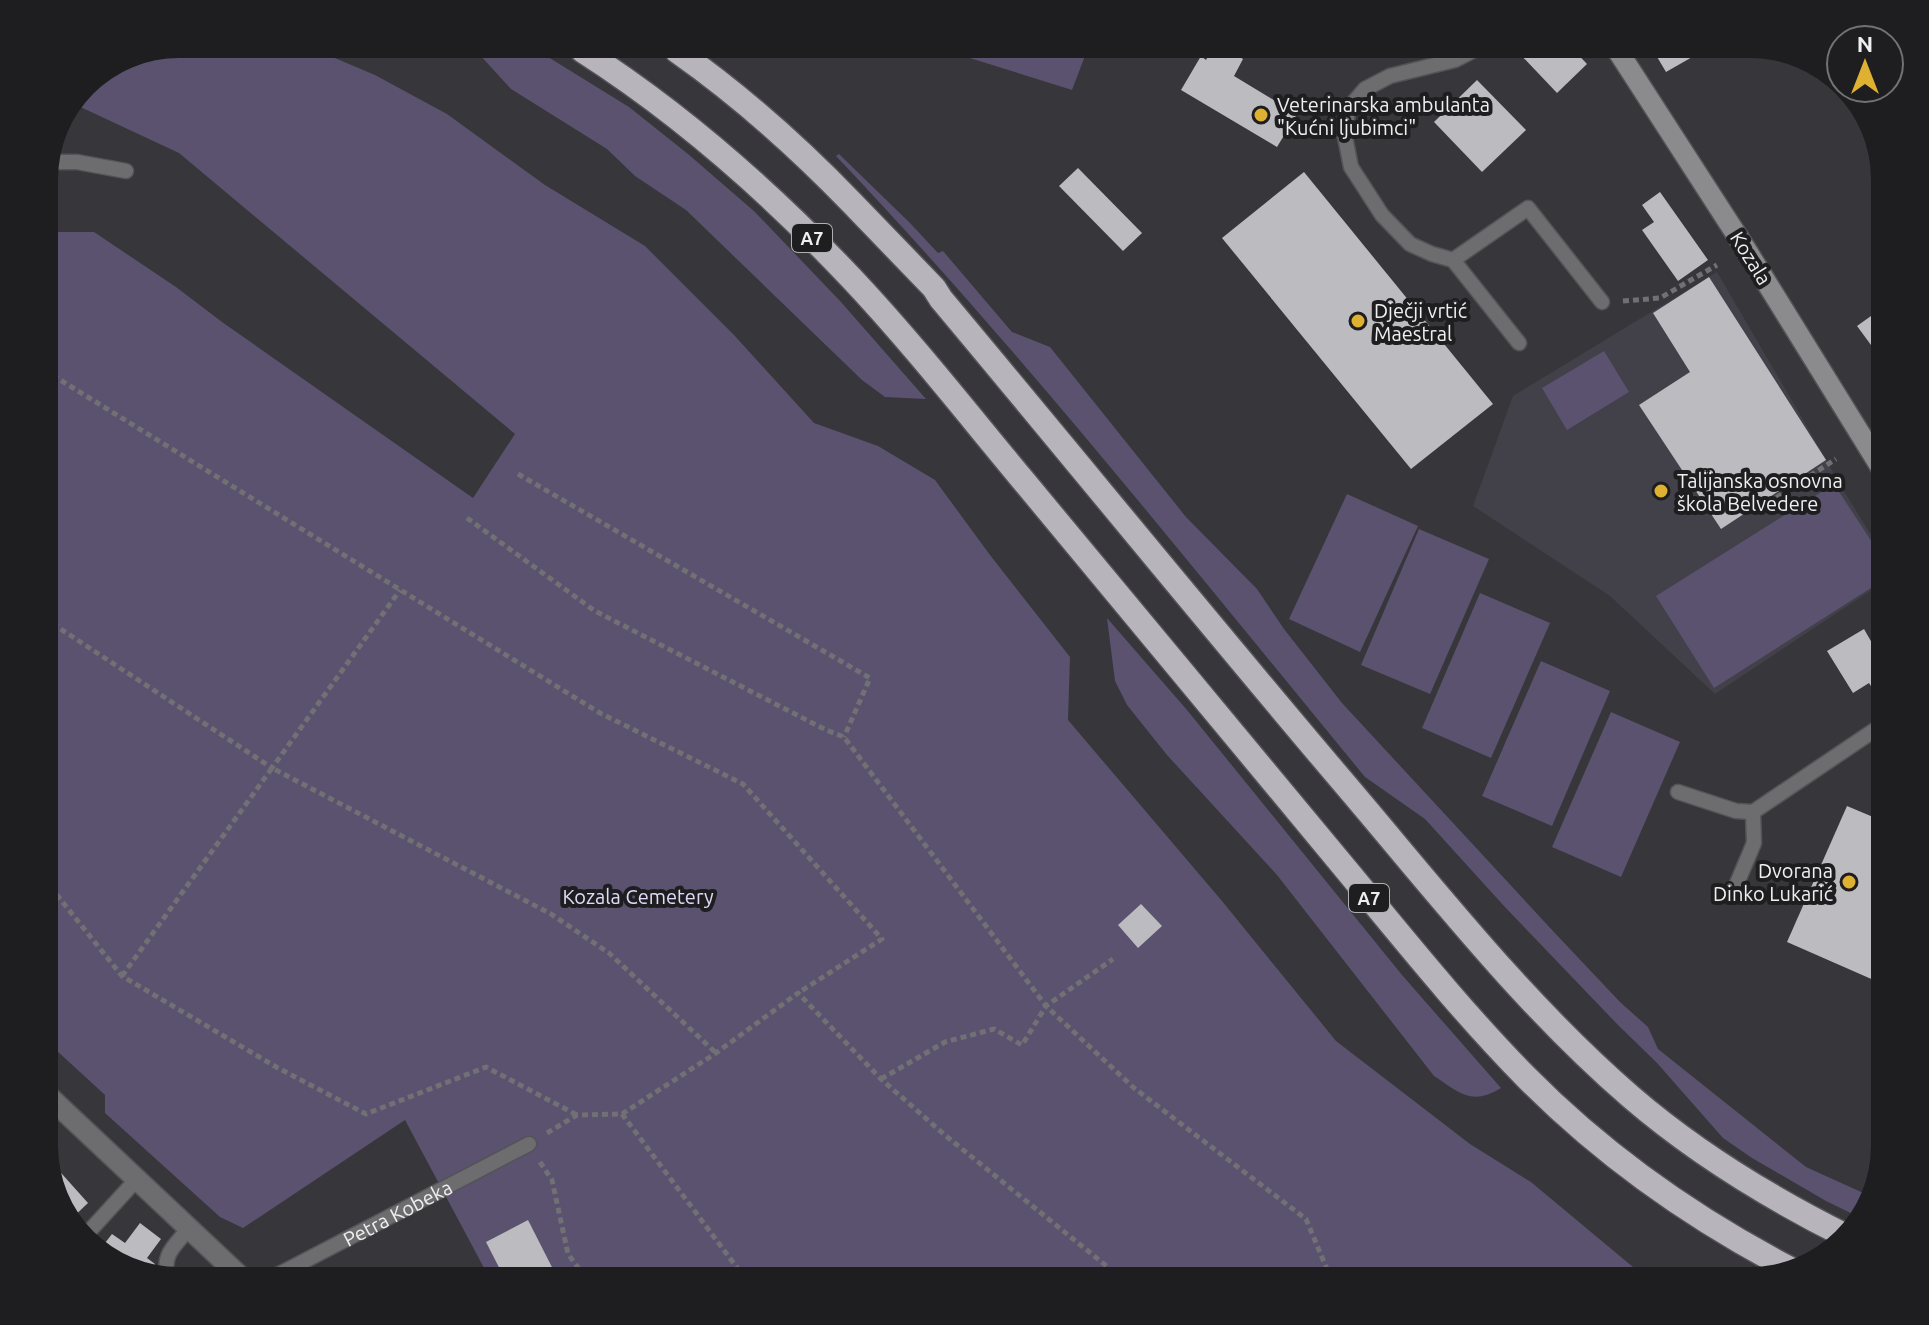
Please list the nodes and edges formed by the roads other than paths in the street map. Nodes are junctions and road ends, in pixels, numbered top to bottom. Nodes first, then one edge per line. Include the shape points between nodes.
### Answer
1 (593, 58) edge
2 (686, 58) edge
3 (1459, 58) edge
4 (1622, 58) edge
5 (60, 162) edge
6 (126, 171) dead end
7 (1453, 260) junction
8 (1602, 302) road end
9 (1519, 343) dead end
10 (1871, 451) edge
11 (1871, 732) edge
12 (1678, 792) dead end
13 (1753, 812) junction
14 (1735, 888) dead end
15 (58, 1105) edge
16 (529, 1144) road end
17 (137, 1179) junction
18 (189, 1228) junction
19 (91, 1229) edge
20 (1836, 1231) edge
21 (1779, 1263) edge
22 (165, 1266) edge
23 (230, 1267) edge
24 (293, 1267) edge

1 - 21 highway, A7 via 723,155 854,282 1428,969 1525,1076 1631,1169
2 - 20 highway, A7 via 789,141 934,288 1433,891 1578,1049 1689,1142 1749,1183
3 - 7 lane via 1390,76 1365,89 1348,109 1345,137 1351,167 1382,215 1410,244
4 - 10 main road, Kozala
5 - 6 lane
7 - 8 lane via 1528,208
7 - 9 lane
11 - 13 lane
12 - 13 lane
13 - 14 lane via 1754,843
15 - 17 street
16 - 24 lane, Petra Kobeka
17 - 18 street
17 - 19 lane
18 - 22 lane via 167,1254
18 - 23 street

